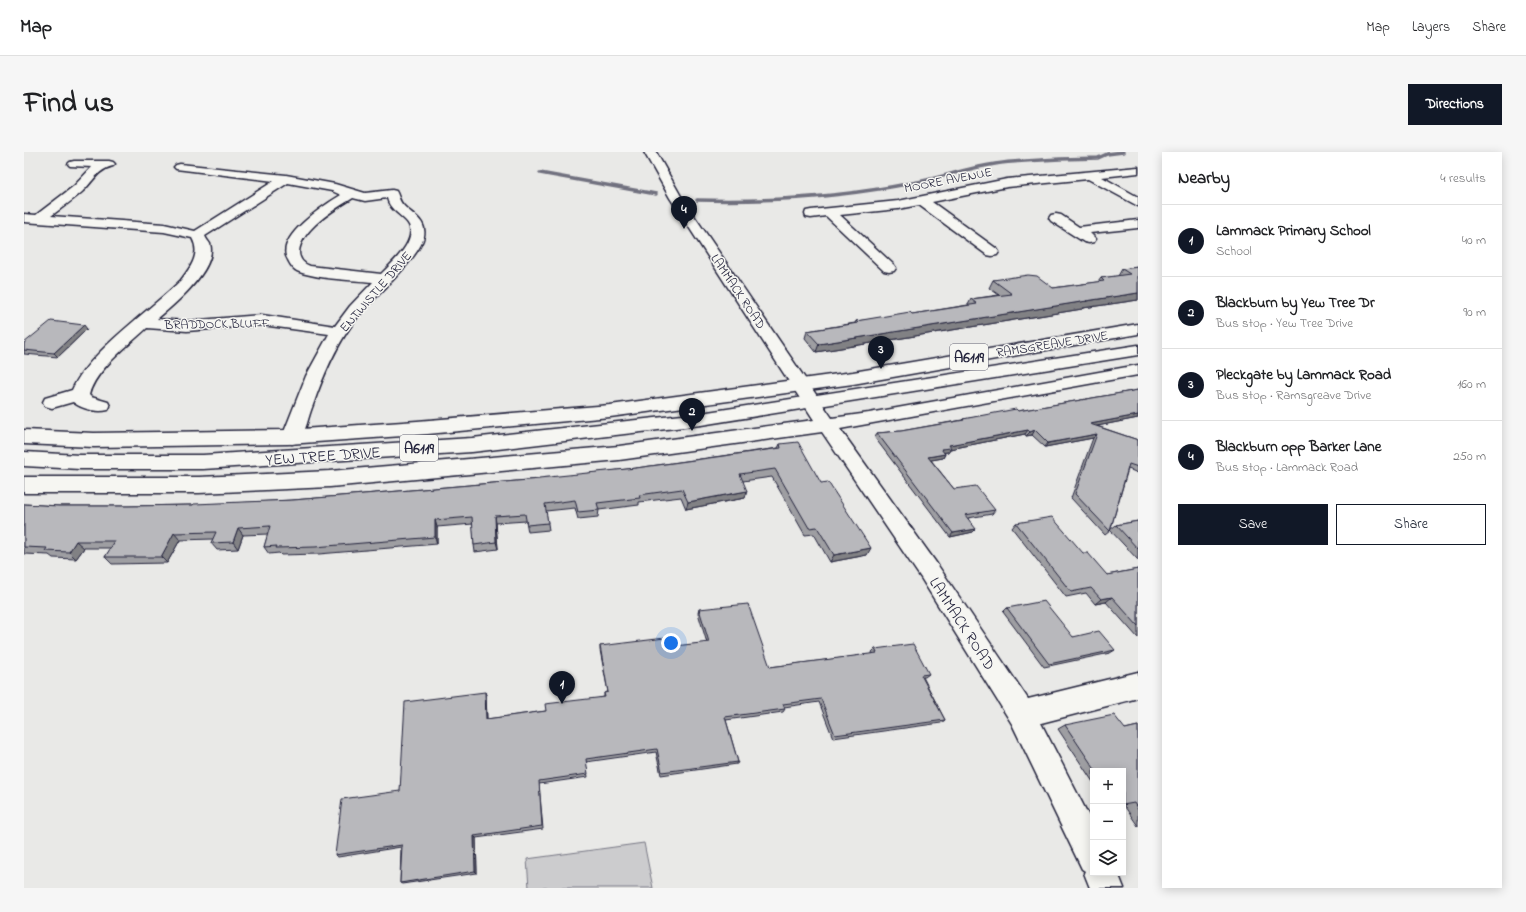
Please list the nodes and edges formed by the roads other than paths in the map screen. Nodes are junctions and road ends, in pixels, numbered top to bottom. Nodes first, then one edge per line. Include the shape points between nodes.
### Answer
1 (650, 152) edge
2 (74, 164) dead end
3 (103, 164) junction
4 (116, 164) dead end
5 (180, 167) dead end
6 (1138, 170) edge
7 (1090, 175) junction
8 (286, 179) junction
9 (351, 194) junction
10 (922, 201) junction
11 (1138, 202) edge
12 (829, 212) junction
13 (811, 214) dead end
14 (24, 218) edge
15 (1056, 218) dead end
16 (39, 219) junction
17 (1138, 224) edge
18 (1076, 231) junction
19 (196, 235) junction
20 (1094, 242) dead end
21 (992, 252) dead end
22 (889, 268) dead end
23 (385, 279) junction
24 (143, 323) junction
25 (1138, 329) edge
26 (339, 331) junction
27 (1138, 350) edge
28 (1138, 370) edge
29 (79, 394) junction
30 (806, 394) junction
31 (52, 402) dead end
32 (101, 406) dead end
33 (828, 425) junction
34 (24, 437) edge
35 (292, 437) junction
36 (286, 457) junction
37 (24, 459) edge
38 (24, 485) edge
39 (1138, 685) edge
40 (1022, 714) junction
41 (1090, 852) edge
42 (1102, 876) edge
43 (1108, 888) edge

1 - 30 main road, LAMMACK ROAD via 676,198
2 - 3 main road
3 - 4 main road
3 - 16 main road via 90,174 78,189
5 - 8 main road
6 - 7 main road, MOORE AVENUE
7 - 10 main road, MOORE AVENUE via 1007,183
7 - 11 main road
8 - 9 main road via 335,188
8 - 19 main road
9 - 23 main road, ENTWISTLE DRIVE via 365,197 392,194 397,208 415,222 418,233 413,247
9 - 23 main road via 315,218 296,238 291,254 298,266 309,270
10 - 12 main road, MOORE AVENUE
10 - 21 main road
12 - 13 main road, MOORE AVENUE
12 - 22 main road
14 - 16 main road
15 - 18 main road
16 - 19 main road via 164,228
17 - 18 main road
18 - 20 main road
19 - 24 main road, BRADDOCK BLUFF via 202,241 204,252 195,272
23 - 26 main road, ENTWISTLE DRIVE
24 - 26 main road, BRADDOCK BLUFF via 187,326 262,320
24 - 29 main road via 92,371
25 - 30 main road, RAMSGREAVE DRIVE / A6119
26 - 35 main road, ENTWISTLE DRIVE via 307,392
27 - 30 main road, RAMSGREAVE DRIVE / A6119
28 - 33 main road
29 - 31 main road
29 - 32 main road via 84,402
30 - 33 main road, LAMMACK ROAD
30 - 35 main road, YEW TREE DRIVE / A6119
30 - 36 main road, YEW TREE DRIVE / A6119 via 701,419 608,431 472,444
33 - 38 main road via 619,453 330,479 199,485
33 - 40 main road, LAMMACK ROAD via 929,571
34 - 35 main road, YEW TREE DRIVE / A6119 via 94,440
35 - 36 main road, ENTWISTLE DRIVE
36 - 37 main road, YEW TREE DRIVE / A6119 via 203,462 80,462
39 - 40 main road
40 - 41 main road, LAMMACK ROAD
42 - 43 main road

